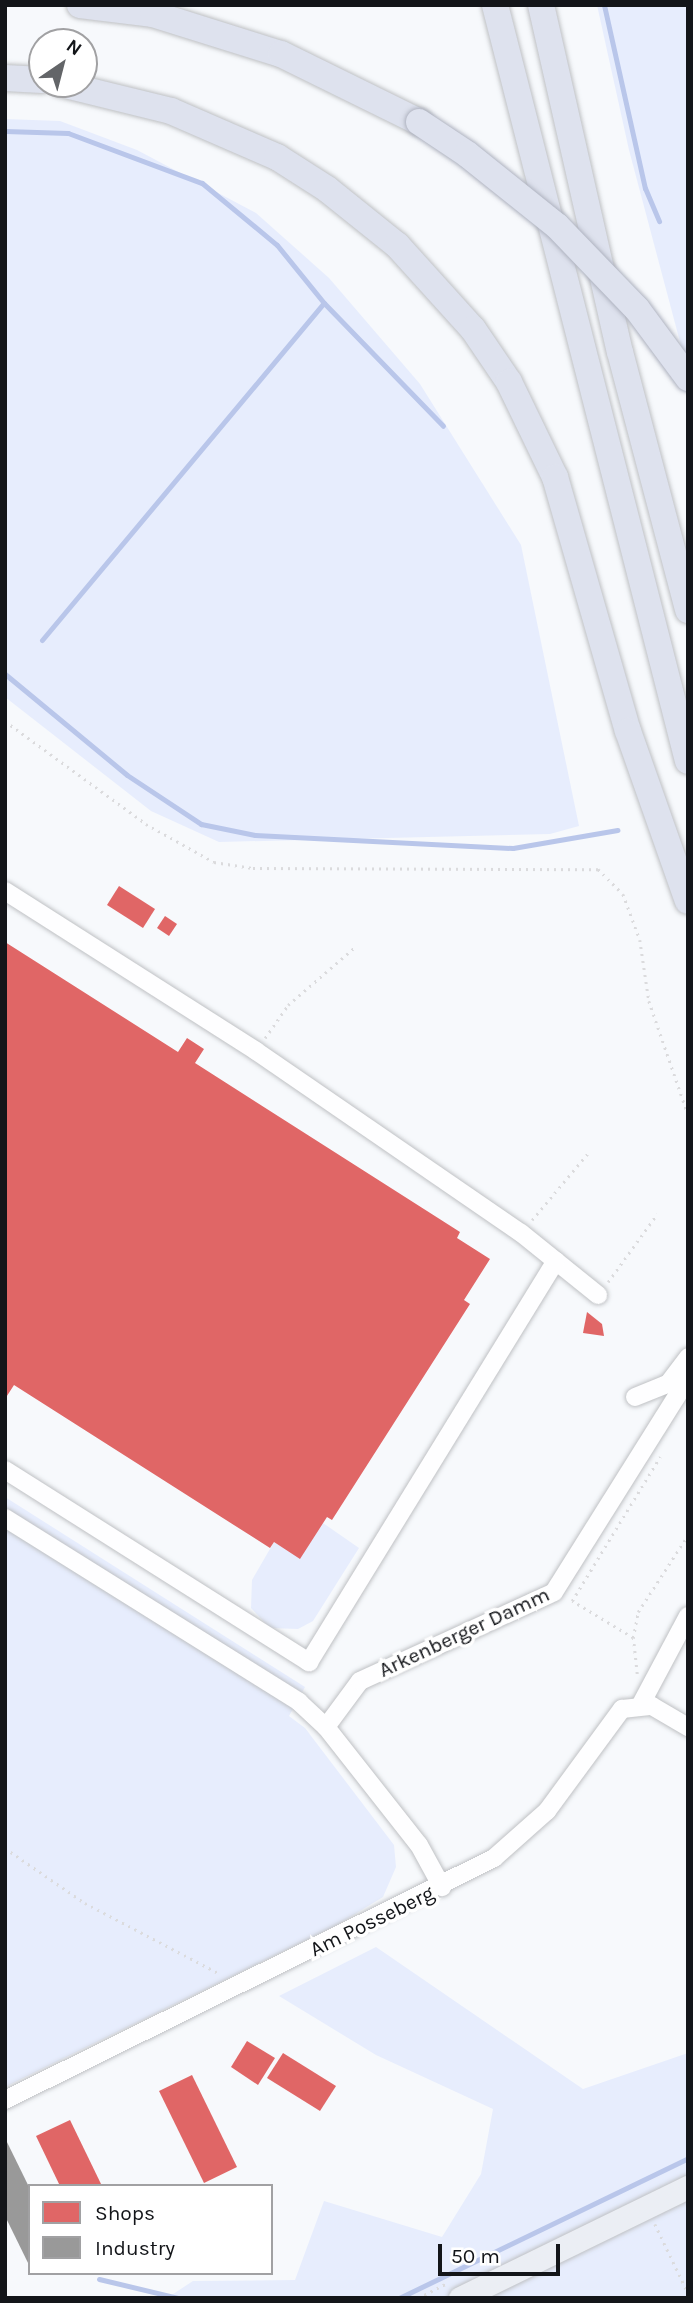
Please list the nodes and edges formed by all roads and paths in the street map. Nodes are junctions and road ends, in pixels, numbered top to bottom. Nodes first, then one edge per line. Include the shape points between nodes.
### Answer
1 (80, 5) edge
2 (495, 5) edge
3 (541, 5) edge
4 (5, 78) edge
5 (28, 79) edge
6 (98, 93) edge
7 (688, 378) edge
8 (688, 610) edge
9 (5, 721) edge
10 (688, 761) edge
11 (5, 891) edge
12 (688, 901) edge
13 (356, 946) dead end
14 (256, 1051) junction
15 (688, 1114) edge
16 (588, 1153) dead end
17 (657, 1214) dead end
18 (521, 1233) junction
19 (556, 1261) junction
20 (598, 1295) joint
21 (688, 1357) edge
22 (688, 1378) edge
23 (671, 1390) junction
24 (635, 1397) dead end
25 (666, 1448) dead end
26 (5, 1470) edge
27 (5, 1518) edge
28 (688, 1535) edge
29 (688, 1616) edge
30 (633, 1638) junction
31 (641, 1704) junction
32 (326, 1727) junction
33 (688, 1727) edge
34 (5, 1848) edge
35 (442, 1887) junction
36 (233, 1989) junction
37 (5, 2100) edge
38 (688, 2187) edge
39 (653, 2220) dead end
40 (688, 2293) edge
41 (460, 2298) edge

1 - 7 highway, bridge via 153,14 281,54 348,83 419,122 557,226 637,309
2 - 10 highway
3 - 8 highway via 620,352
4 - 5 highway
6 - 12 highway via 171,111 277,158 327,189 397,244 473,329 509,382 555,477 628,731
9 - 15 path via 146,824 214,862 253,868 598,869 623,894 640,940 649,1001
11 - 14 street
13 - 14 path via 288,1006
14 - 18 street
16 - 18 path
17 - 20 path
18 - 19 street
19 - 20 street
19 - 26 street via 309,1662
21 - 23 street
22 - 23 street
23 - 24 street
23 - 32 street, Arkenberger Damm via 672,1408 554,1592 363,1674
25 - 30 path via 572,1601
27 - 32 street via 299,1702
28 - 30 path via 638,1612
29 - 31 street
30 - 31 path
31 - 33 street
31 - 35 street, Am Posseberg via 622,1709 614,1717 524,1835
32 - 35 street via 419,1845
34 - 36 path via 85,1903 221,1974
35 - 36 street, Am Posseberg
36 - 37 street, Am Posseberg
38 - 41 main road
39 - 40 path

